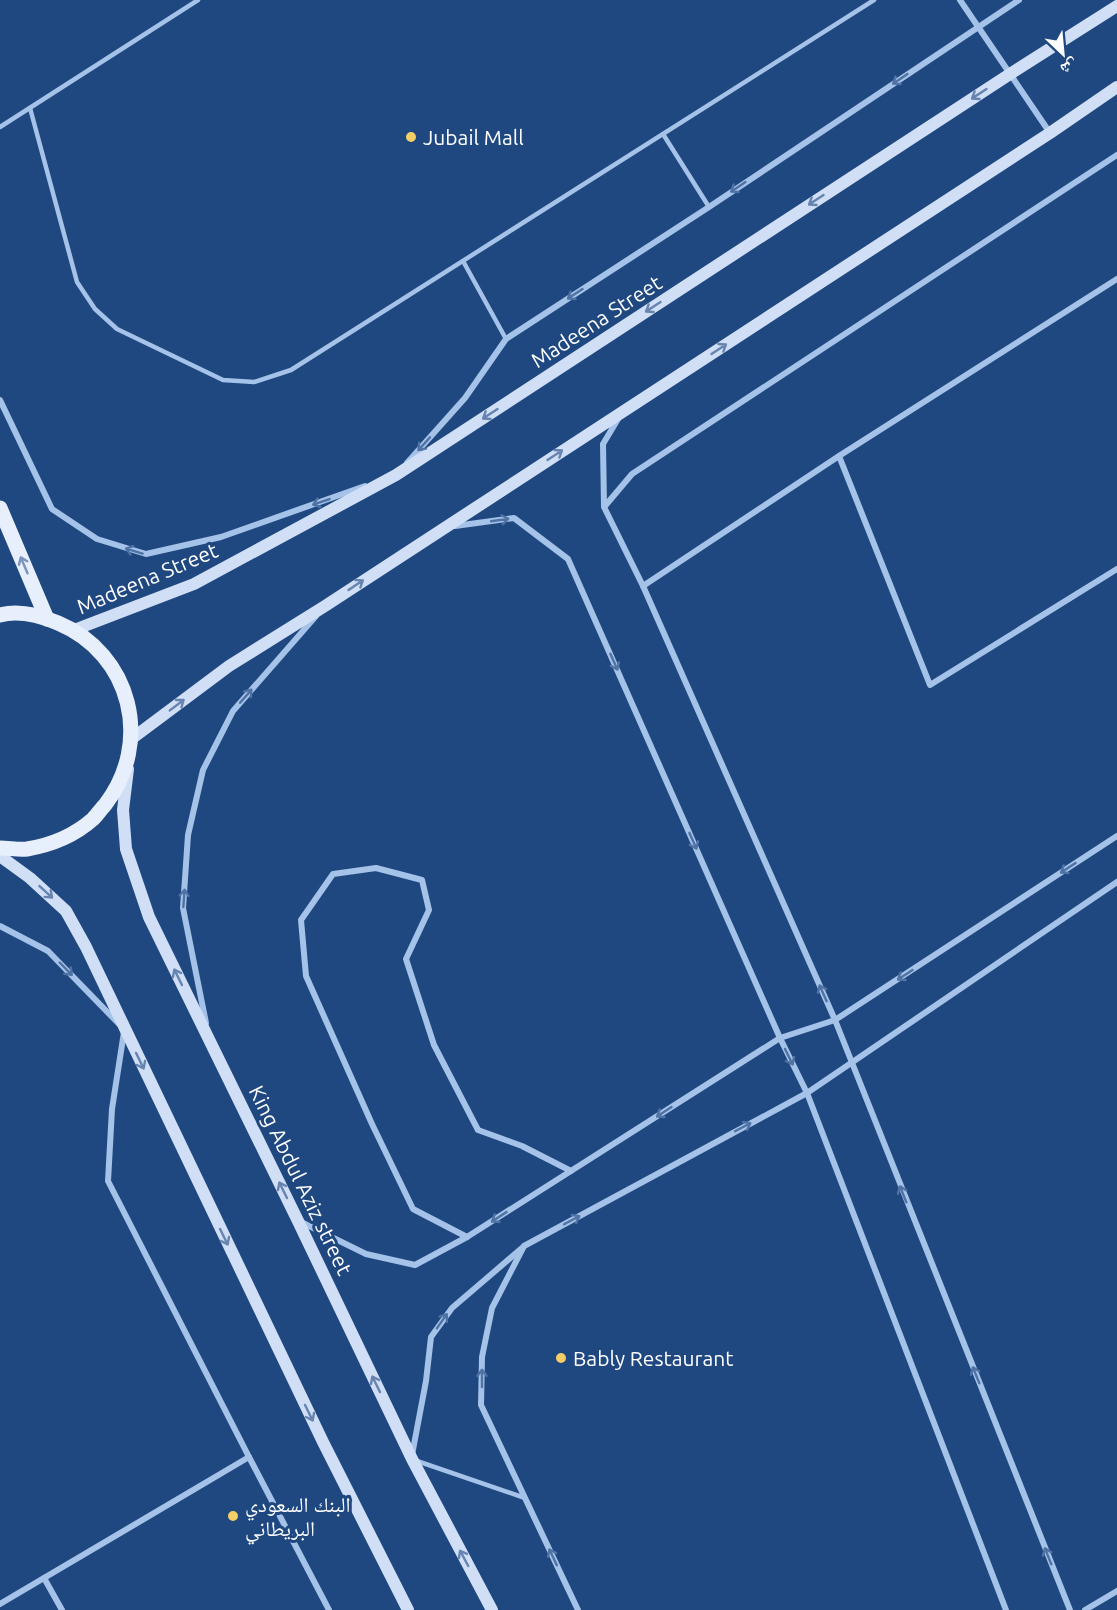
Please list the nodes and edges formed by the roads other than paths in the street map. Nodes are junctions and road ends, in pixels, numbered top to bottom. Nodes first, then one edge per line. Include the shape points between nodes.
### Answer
1 (198, 0) edge
2 (874, 0) edge
3 (960, 0) edge
4 (1019, 0) edge
5 (1117, 6) edge
6 (978, 27) junction
7 (1010, 74) junction
8 (1117, 87) edge
9 (30, 108) junction
10 (0, 128) edge
11 (1050, 133) junction
12 (663, 134) junction
13 (1117, 154) edge
14 (709, 207) junction
15 (463, 261) junction
16 (1117, 279) edge
17 (506, 339) junction
18 (0, 400) edge
19 (621, 413) junction
20 (839, 456) junction
21 (396, 475) junction
22 (604, 507) junction
23 (0, 508) edge
24 (442, 527) junction
25 (1117, 569) edge
26 (643, 586) junction
27 (325, 606) junction
28 (0, 615) edge
29 (47, 619) junction
30 (74, 630) junction
31 (130, 747) junction
32 (1117, 836) edge
33 (0, 848) edge
34 (0, 856) edge
35 (1117, 882) edge
36 (0, 926) edge
37 (835, 1020) junction
38 (125, 1030) junction
39 (208, 1038) junction
40 (780, 1038) junction
41 (850, 1062) junction
42 (807, 1093) junction
43 (571, 1171) junction
44 (298, 1221) junction
45 (467, 1237) junction
46 (524, 1246) junction
47 (249, 1457) junction
48 (412, 1459) junction
49 (525, 1498) junction
50 (44, 1578) junction
51 (1117, 1591) edge
52 (0, 1604) edge
53 (62, 1610) edge
54 (329, 1610) edge
55 (408, 1610) edge
56 (492, 1610) edge
57 (578, 1610) edge
58 (1006, 1610) edge
59 (1070, 1610) edge
60 (1085, 1610) edge

1 - 9 lane
2 - 12 lane
3 - 6 street
4 - 6 street
5 - 7 main road, Madeena Street
6 - 7 street
6 -> 14 street
7 - 11 street
7 -> 21 main road, Madeena Street
8 - 11 main road
9 - 10 lane
9 - 15 lane via 77,282 95,309 117,329 223,380 254,382 291,370
19 -> 11 main road
12 - 14 lane
12 - 15 lane
13 - 22 street via 632,474
14 -> 17 street
15 - 17 lane
16 - 20 street
17 -> 21 street via 465,398
21 -> 18 street via 221,537 146,554 96,539 52,509
19 - 22 street via 603,444
24 -> 19 main road
20 - 25 street via 930,685
20 - 26 street
21 - 30 main road, Madeena Street via 194,584
22 - 26 street
29 -> 23 main road
27 -> 24 main road
24 -> 40 street via 513,518 568,559
37 -> 26 street
31 -> 27 main road via 229,666
39 -> 27 street via 183,908 188,835 203,770 233,711
28 - 29 main road
29 - 30 main road
30 - 31 main road via 102,653 122,683 131,718
31 - 33 main road via 117,789 93,819 62,839 25,849
39 -> 31 main road, King Abdul Aziz street via 149,917 126,849 123,810
32 -> 37 street
34 -> 38 main road via 66,911
35 - 41 street
36 -> 38 street via 48,951
37 - 40 street
37 - 41 street
38 - 47 street via 112,1109 108,1180
38 -> 55 main road
44 -> 39 main road, King Abdul Aziz street
40 -> 42 street
40 -> 43 street
41 - 42 street
59 -> 41 street
46 -> 42 street
42 - 58 street
43 -> 45 street
43 - 45 street via 522,1146 478,1131 434,1045 406,959 429,910 422,880 376,868 333,874 301,920 306,976 413,1209
44 - 45 street via 366,1254 415,1265
48 -> 44 main road, King Abdul Aziz street
48 -> 46 street via 431,1337 452,1308
49 -> 46 street via 481,1405 482,1358 492,1308
47 - 50 street
47 - 54 street
48 - 49 lane
56 -> 48 main road, King Abdul Aziz street
57 -> 49 street
50 - 52 street
50 - 53 street
51 - 60 street

